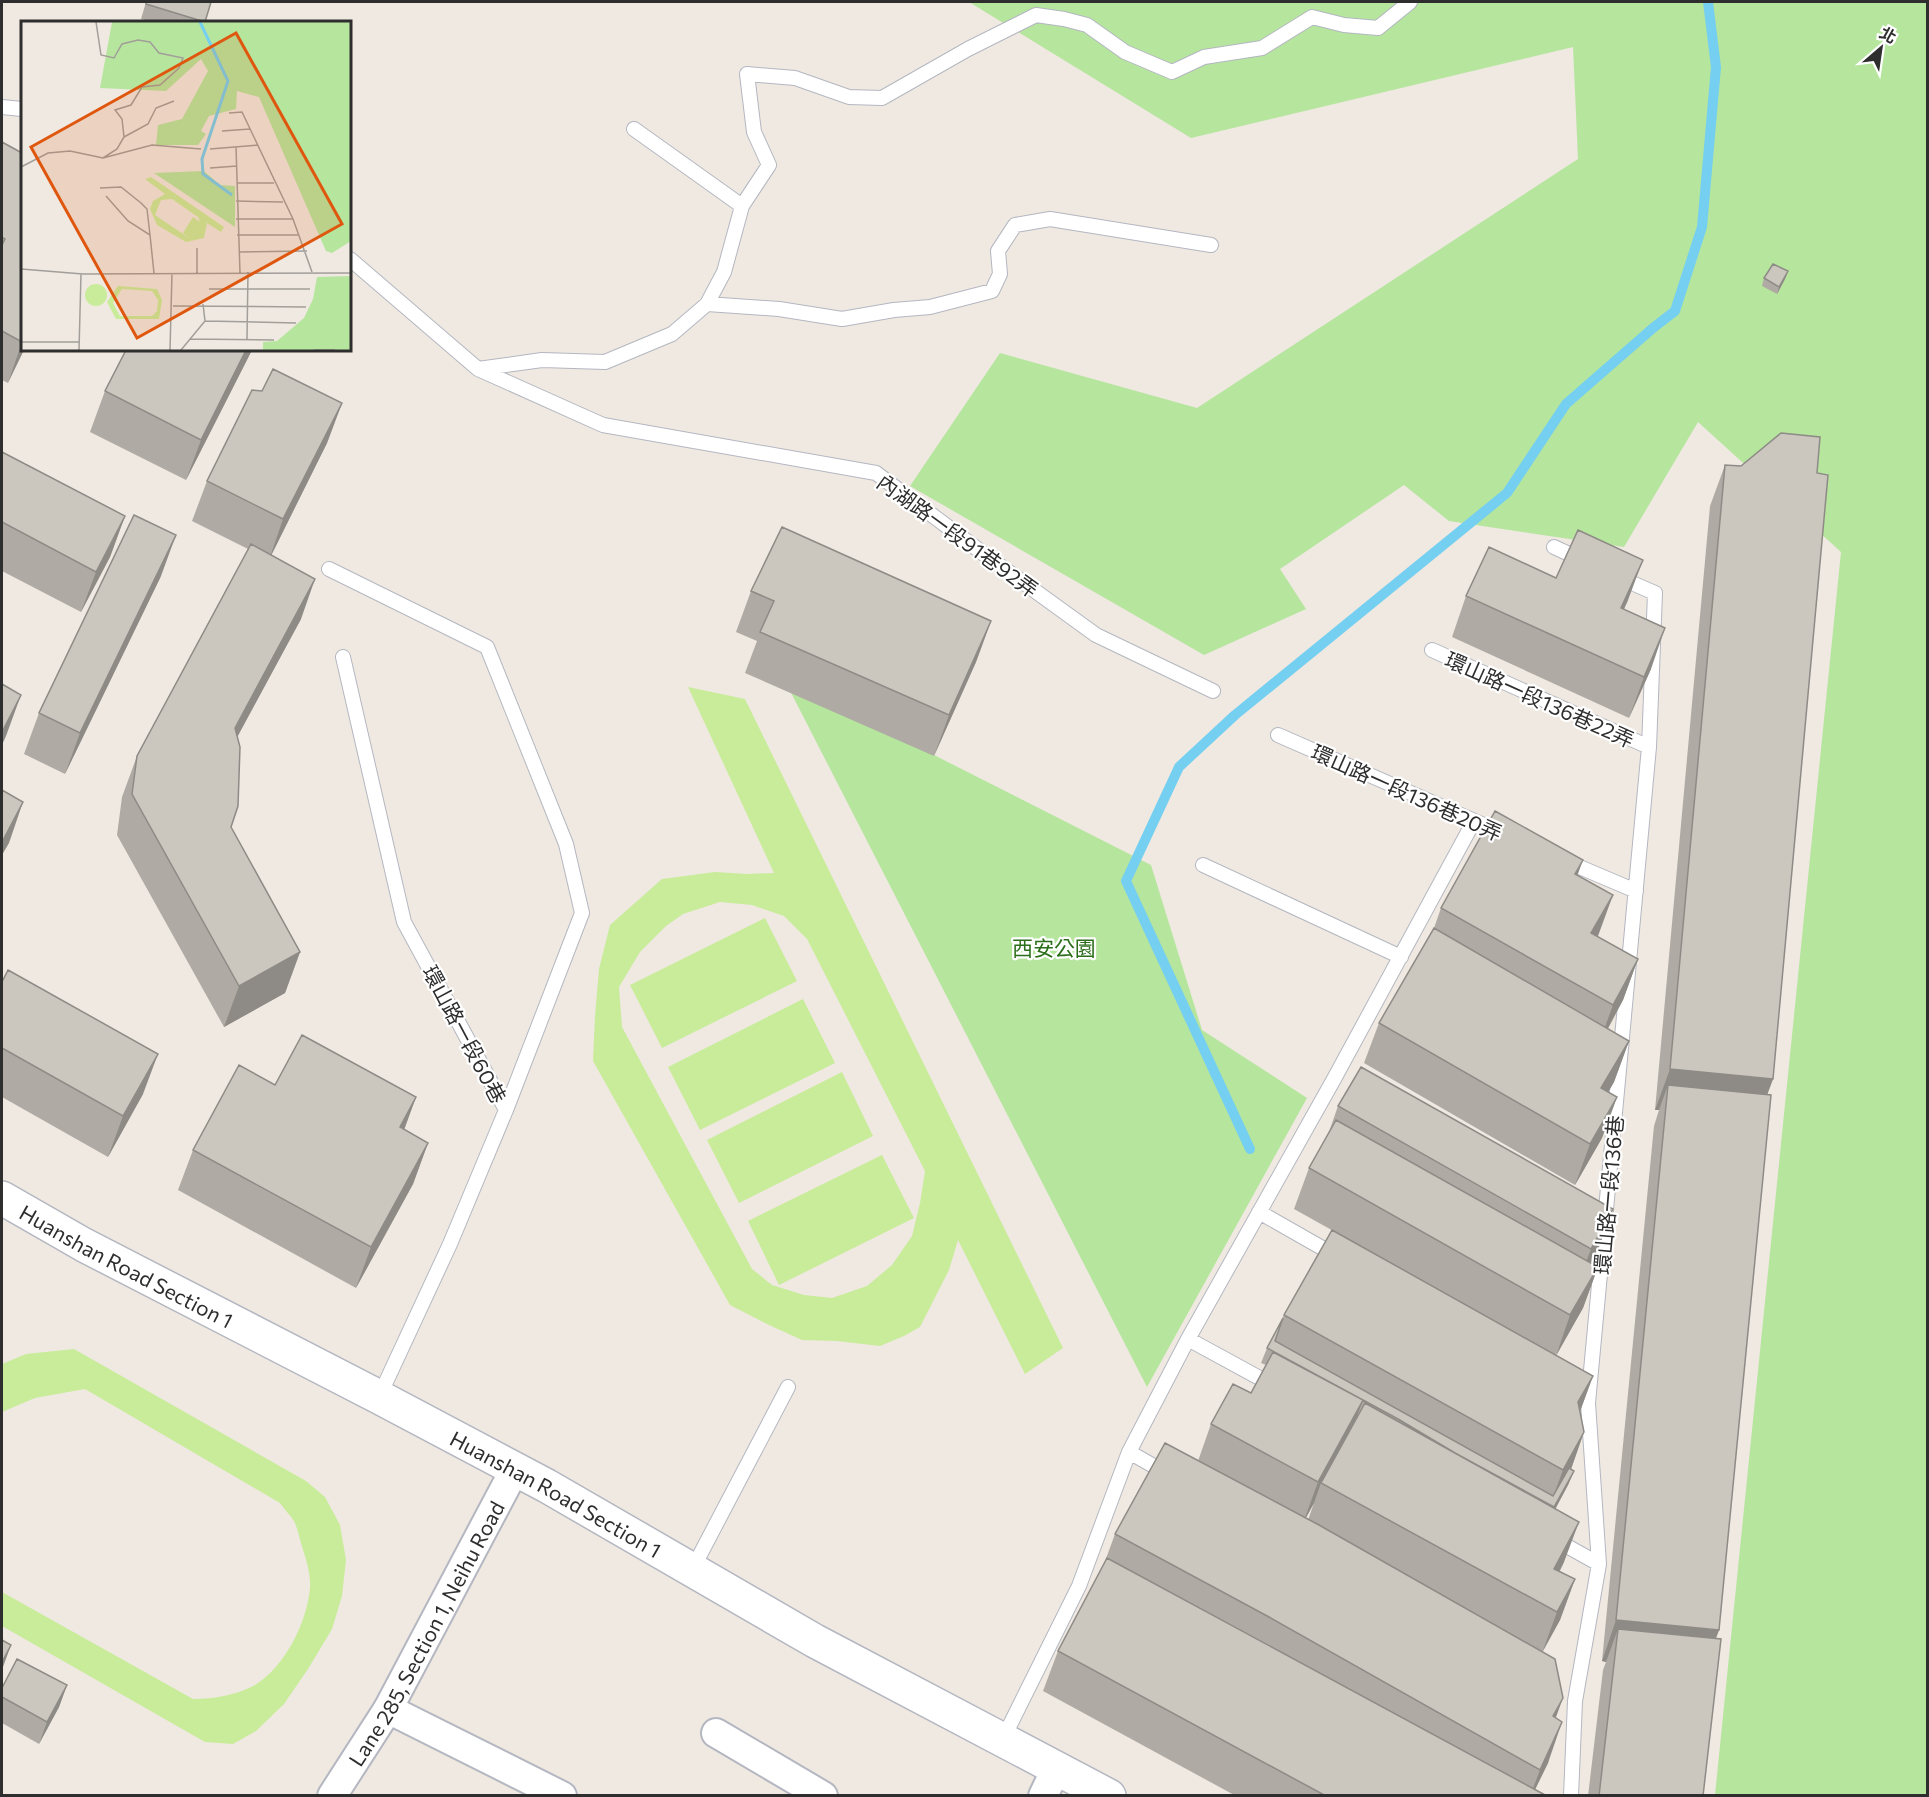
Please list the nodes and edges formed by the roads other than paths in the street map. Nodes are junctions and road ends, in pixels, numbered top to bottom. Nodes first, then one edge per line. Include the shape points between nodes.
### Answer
1 (1410, 2) edge
2 (2, 107) edge
3 (21, 109) edge
4 (634, 129) dead end
5 (742, 206) junction
6 (1211, 245) dead end
7 (351, 260) edge
8 (707, 304) junction
9 (478, 369) junction
10 (1554, 547) dead end
11 (330, 569) dead end
12 (1432, 650) dead end
13 (343, 657) dead end
14 (1214, 691) dead end
15 (1278, 735) dead end
16 (1649, 747) junction
17 (1474, 821) junction
18 (1517, 840) edge
19 (1550, 854) edge
20 (1203, 865) dead end
21 (1636, 891) junction
22 (1401, 957) junction
23 (506, 1110) junction
24 (2, 1198) edge
25 (1259, 1212) junction
26 (1352, 1265) edge
27 (1188, 1339) junction
28 (788, 1387) dead end
29 (1291, 1395) edge
30 (379, 1397) junction
31 (1129, 1452) junction
32 (514, 1468) junction
33 (1181, 1481) edge
34 (1547, 1536) edge
35 (1599, 1564) junction
36 (692, 1570) junction
37 (388, 1709) junction
38 (716, 1733) dead end
39 (1003, 1739) junction
40 (1050, 1781) edge
41 (332, 1796) edge
42 (562, 1796) edge
43 (823, 1796) edge
44 (1108, 1796) edge
45 (1571, 1796) edge

1 - 5 lane via 1378,28 1312,17 1262,48 1204,57 1172,72 1125,52 1087,25 1036,15 882,98 849,97 795,78 747,74 754,132 769,165
2 - 3 lane
4 - 5 lane
5 - 8 lane via 724,272
6 - 8 lane via 1050,219 1015,225 998,251 1000,274 992,291 930,308 842,319
7 - 9 lane, 內湖路一段91巷92弄
8 - 9 lane via 672,334 605,362 542,360
9 - 14 lane, 內湖路一段91巷92弄 via 603,425 876,473 1096,634
10 - 16 lane, 環山路一段136巷 via 1654,593
11 - 23 lane via 487,646 566,844 582,913
12 - 16 lane, 環山路一段136巷22弄
13 - 23 lane, 環山路一段60巷 via 404,922
15 - 17 lane, 環山路一段136巷20弄
16 - 21 lane, 環山路一段136巷
17 - 18 lane, 環山路一段136巷20弄
17 - 22 lane
19 - 21 lane
20 - 22 lane
21 - 35 lane, 環山路一段136巷 via 1583,1400
22 - 25 lane via 1339,1082
23 - 30 lane, 環山路一段60巷 via 450,1244
24 - 30 street, Huanshan Road Section 1 via 84,1245
25 - 26 lane
25 - 27 lane
27 - 29 lane
27 - 31 lane
28 - 36 lane
30 - 32 street, Huanshan Road Section 1
31 - 33 lane
31 - 39 lane via 1084,1588
32 - 36 street, Huanshan Road Section 1
32 - 37 street, Lane 285, Section 1, Neihu Road
34 - 35 lane
35 - 45 lane, 環山路一段136巷 via 1570,1698
36 - 39 street, Huanshan Road Section 1 via 815,1641
37 - 41 street, Lane 285, Section 1, Neihu Road
37 - 42 street
38 - 43 street
39 - 40 street, Huanshan Road Section 1
40 - 44 street, Huanshan Road Section 1

